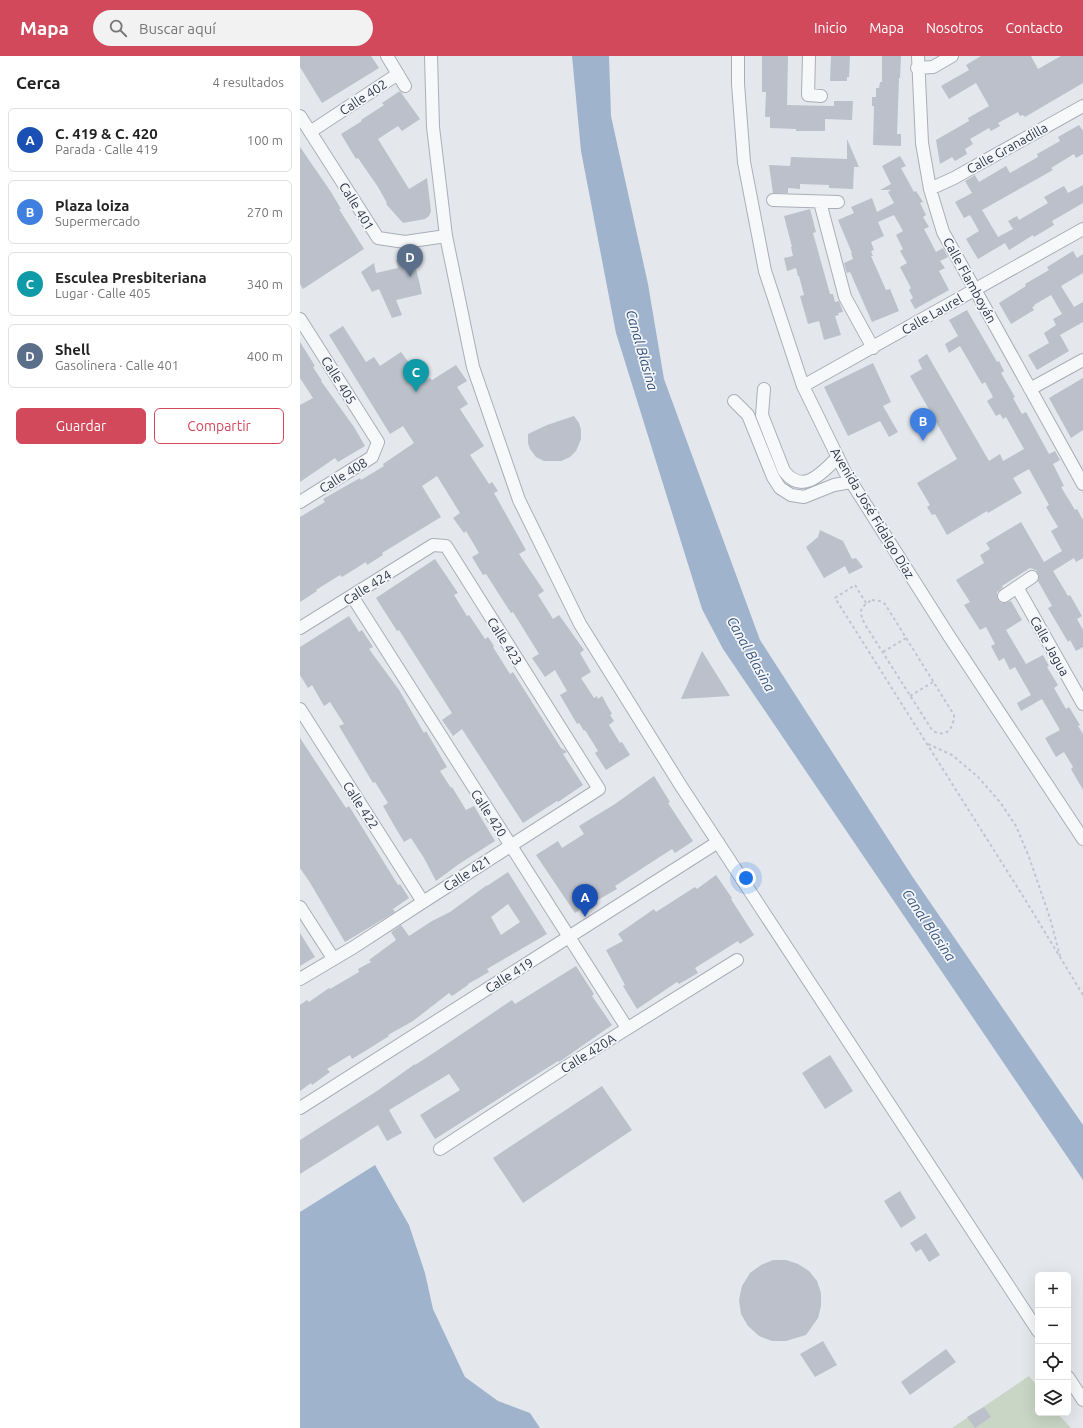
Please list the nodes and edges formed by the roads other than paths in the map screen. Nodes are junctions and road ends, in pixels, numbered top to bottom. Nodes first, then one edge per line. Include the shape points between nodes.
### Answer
1 (387, 56) edge
2 (431, 56) edge
3 (738, 56) edge
4 (809, 56) edge
5 (952, 56) edge
6 (918, 62) edge
7 (398, 74) junction
8 (406, 86) dead end
9 (821, 96) dead end
10 (1083, 106) edge
11 (300, 116) edge
12 (310, 132) junction
13 (930, 189) junction
14 (773, 200) dead end
15 (820, 202) junction
16 (838, 202) dead end
17 (1083, 229) edge
18 (446, 236) junction
19 (975, 290) junction
20 (300, 319) edge
21 (873, 348) junction
22 (1083, 360) edge
23 (802, 386) junction
24 (764, 389) dead end
25 (1030, 389) junction
26 (734, 401) dead end
27 (378, 442) joint
28 (838, 456) junction
29 (851, 482) junction
30 (1083, 484) edge
31 (300, 502) edge
32 (433, 545) joint
33 (1032, 577) dead end
34 (1018, 587) junction
35 (352, 596) junction
36 (1004, 596) dead end
37 (300, 628) edge
38 (1083, 704) edge
39 (300, 709) edge
40 (572, 747) joint
41 (1083, 839) edge
42 (718, 842) junction
43 (510, 845) junction
44 (423, 902) junction
45 (300, 907) edge
46 (568, 937) junction
47 (333, 958) junction
48 (737, 960) dead end
49 (300, 979) edge
50 (627, 1028) junction
51 (300, 1108) edge
52 (440, 1148) dead end
53 (1035, 1326) edge
54 (1070, 1380) edge
55 (1083, 1400) edge

1 - 7 street, Calle 402
2 - 18 street via 433,127
3 - 23 street, Avenida José Fidalgo Díaz via 744,162 764,271
4 - 9 street via 808,95
5 - 6 street via 933,67
6 - 13 street, Calle Flamboyán via 922,143
7 - 8 street
7 - 12 street, Calle 402
10 - 13 street, Calle Granadilla
11 - 12 street, Calle 401
12 - 18 street, Calle 401 via 378,238 405,242
13 - 19 street, Calle Flamboyán via 943,232
14 - 15 street
15 - 16 street
15 - 21 street via 845,297
17 - 19 street, Calle Laurel
18 - 42 street via 473,367 519,500 580,624
19 - 21 street, Calle Laurel
19 - 25 street, Calle Flamboyán
20 - 27 street, Calle 405
21 - 23 street, Calle Laurel
22 - 25 street
23 - 28 street, Avenida José Fidalgo Díaz
24 - 28 street via 762,415 784,471 789,477 804,482 814,479
25 - 30 street, Calle Flamboyán
26 - 29 street via 748,414 773,477 780,488 790,495 804,497 834,485
27 - 31 street, Calle 408 via 372,457
28 - 29 street, Avenida José Fidalgo Díaz
29 - 41 street, Avenida José Fidalgo Díaz
32 - 35 street, Calle 424
32 - 40 street, Calle 423 via 446,546
33 - 34 street
34 - 36 street
34 - 38 street, Calle Jagua
35 - 37 street, Calle 424
35 - 43 street, Calle 420
39 - 44 street, Calle 422
40 - 43 street, Calle 421 via 599,789
42 - 46 street, Calle 419
42 - 53 street
43 - 44 street, Calle 421
43 - 46 street, Calle 420
44 - 47 street, Calle 421
45 - 47 street
46 - 50 street, Calle 420
46 - 51 street, Calle 419
47 - 49 street, Calle 421
48 - 50 street, Calle 420A
50 - 52 street, Calle 420A
54 - 55 street

